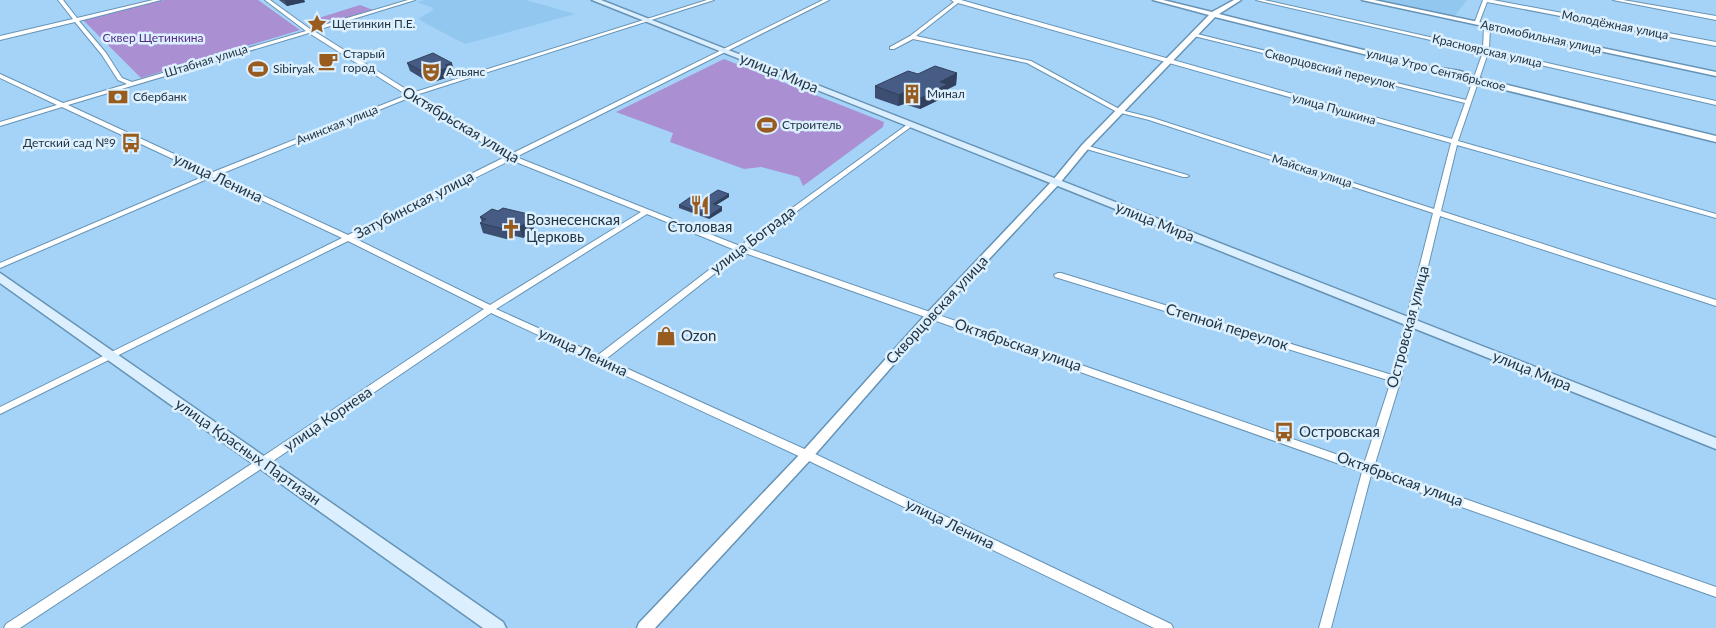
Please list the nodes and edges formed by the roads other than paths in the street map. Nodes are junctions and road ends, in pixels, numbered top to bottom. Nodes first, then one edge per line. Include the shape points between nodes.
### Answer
1 (60, 0) edge
2 (159, 0) edge
3 (267, 0) edge
4 (412, 0) edge
5 (595, 0) edge
6 (712, 0) edge
7 (827, 0) edge
8 (956, 0) edge
9 (1156, 0) edge
10 (1238, 0) edge
11 (1258, 0) edge
12 (1365, 0) edge
13 (1485, 0) edge
14 (1614, 0) edge
15 (1214, 14) junction
16 (1716, 18) edge
17 (75, 20) junction
18 (646, 20) junction
19 (1476, 23) junction
20 (1487, 26) junction
21 (308, 30) junction
22 (1193, 35) junction
23 (912, 37) junction
24 (0, 38) edge
25 (1716, 44) edge
26 (892, 48) dead end
27 (724, 51) junction
28 (1486, 51) junction
29 (1167, 61) junction
30 (1716, 74) edge
31 (0, 76) edge
32 (120, 79) joint
33 (1476, 80) junction
34 (131, 84) junction
35 (411, 95) junction
36 (1468, 102) junction
37 (1716, 103) edge
38 (62, 105) junction
39 (1119, 111) junction
40 (0, 124) edge
41 (910, 125) junction
42 (1716, 140) edge
43 (1454, 143) junction
44 (1085, 147) junction
45 (510, 157) junction
46 (212, 175) junction
47 (1185, 176) dead end
48 (1056, 182) junction
49 (647, 211) junction
50 (1438, 212) junction
51 (1716, 216) edge
52 (348, 238) junction
53 (741, 249) junction
54 (0, 266) edge
55 (1058, 275) dead end
56 (0, 277) edge
57 (1716, 303) edge
58 (490, 309) junction
59 (932, 314) junction
60 (1409, 323) junction
61 (111, 356) junction
62 (598, 358) junction
63 (1396, 378) junction
64 (0, 411) edge
65 (1716, 444) edge
66 (807, 454) junction
67 (264, 462) junction
68 (1368, 468) junction
69 (1716, 592) edge
70 (10, 628) edge
71 (497, 628) edge
72 (645, 628) edge
73 (1167, 628) edge
74 (1325, 628) edge

1 - 17 street
2 - 17 street
3 - 21 street, Октябрьская улица
4 - 21 street, Штабная улица
5 - 18 main road, улица Мира
6 - 18 street, Ачинская улица
7 - 27 street, Затубинская улица
8 - 23 street
8 - 29 street, улица Пушкина
9 - 15 street, улица Утро Сентябрьское
10 - 15 street, Скворцовская улица
11 - 28 street, Красноярская улица
12 - 19 street, Автомобильная улица
13 - 19 street
13 - 25 street, Молодёжная улица
14 - 16 street
15 - 22 street, Скворцовская улица
15 - 33 street, улица Утро Сентябрьское
17 - 24 street
17 - 32 street
18 - 27 main road, улица Мира
18 - 35 street, Ачинская улица
19 - 20 street, Автомобильная улица
20 - 28 street, Островская улица
20 - 30 street, Автомобильная улица
21 - 34 street, Штабная улица
21 - 35 street, Октябрьская улица
22 - 29 street, Скворцовская улица
22 - 36 street, Скворцовский переулок
23 - 26 street
23 - 39 street, Майская улица via 1029,62
27 - 41 main road, улица Мира
27 - 45 street, Затубинская улица
28 - 33 street, Островская улица
28 - 37 street, Красноярская улица
29 - 39 street, Скворцовская улица
29 - 43 street, улица Пушкина
31 - 38 street, улица Ленина
32 - 34 street
33 - 36 street, Островская улица
33 - 42 street, улица Утро Сентябрьское
34 - 38 street, Штабная улица
35 - 45 street, Октябрьская улица
35 - 46 street, Ачинская улица
36 - 43 street, Островская улица
38 - 40 street, Штабная улица
38 - 46 street, улица Ленина
39 - 44 street, Скворцовская улица
39 - 50 street, Майская улица
41 - 48 main road, улица Мира
41 - 53 street, улица Бограда
43 - 50 street, Островская улица
43 - 51 street, улица Пушкина
44 - 47 street
44 - 48 street, Скворцовская улица
45 - 49 street, Октябрьская улица
45 - 52 street, Затубинская улица
46 - 52 street, улица Ленина
46 - 54 street, Ачинская улица
48 - 59 street, Скворцовская улица
48 - 60 main road, улица Мира
49 - 53 street, Октябрьская улица
49 - 58 street, улица Корнева
50 - 57 street, Майская улица
50 - 60 street, Островская улица
52 - 58 street, улица Ленина
52 - 61 street, Затубинская улица
53 - 59 street, Октябрьская улица
53 - 62 street, улица Бограда
55 - 63 street, Степной переулок
56 - 61 main road, улица Красных Партизан
58 - 62 street, улица Ленина
58 - 67 street, улица Корнева
59 - 66 street, Скворцовская улица
59 - 68 street, Октябрьская улица
60 - 63 street, Островская улица
60 - 65 main road, улица Мира
61 - 64 street, Затубинская улица
61 - 67 main road, улица Красных Партизан
62 - 66 street, улица Ленина
63 - 68 street, Островская улица
66 - 72 street, Скворцовская улица
66 - 73 street, улица Ленина
67 - 70 street, улица Корнева
67 - 71 main road, улица Красных Партизан
68 - 69 street, Октябрьская улица
68 - 74 street, Островская улица

